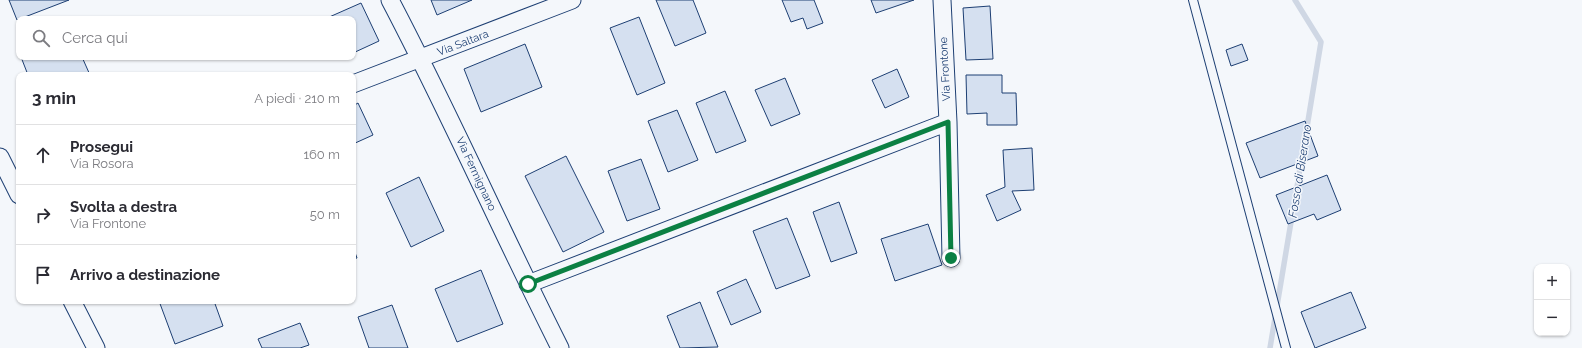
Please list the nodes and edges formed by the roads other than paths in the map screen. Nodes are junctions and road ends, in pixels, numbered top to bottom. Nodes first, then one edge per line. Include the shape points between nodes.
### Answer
1 (390, 0) edge
2 (572, 0) edge
3 (942, 0) edge
4 (1193, 0) edge
5 (421, 59) junction
6 (356, 83) edge
7 (948, 122) junction
8 (0, 157) edge
9 (16, 189) edge
10 (951, 258) dead end
11 (528, 284) junction
12 (74, 304) edge
13 (96, 348) edge
14 (560, 348) edge
15 (1286, 348) edge

1 - 5 street, Via Fermignano
2 - 5 street, Via Saltara
3 - 7 street, Via Frontone
4 - 15 lane
5 - 6 street, Via Saltara
5 - 11 street, Via Fermignano
7 - 10 street, Via Frontone
7 - 11 street
8 - 9 street
11 - 14 street, Via Fermignano
12 - 13 street

